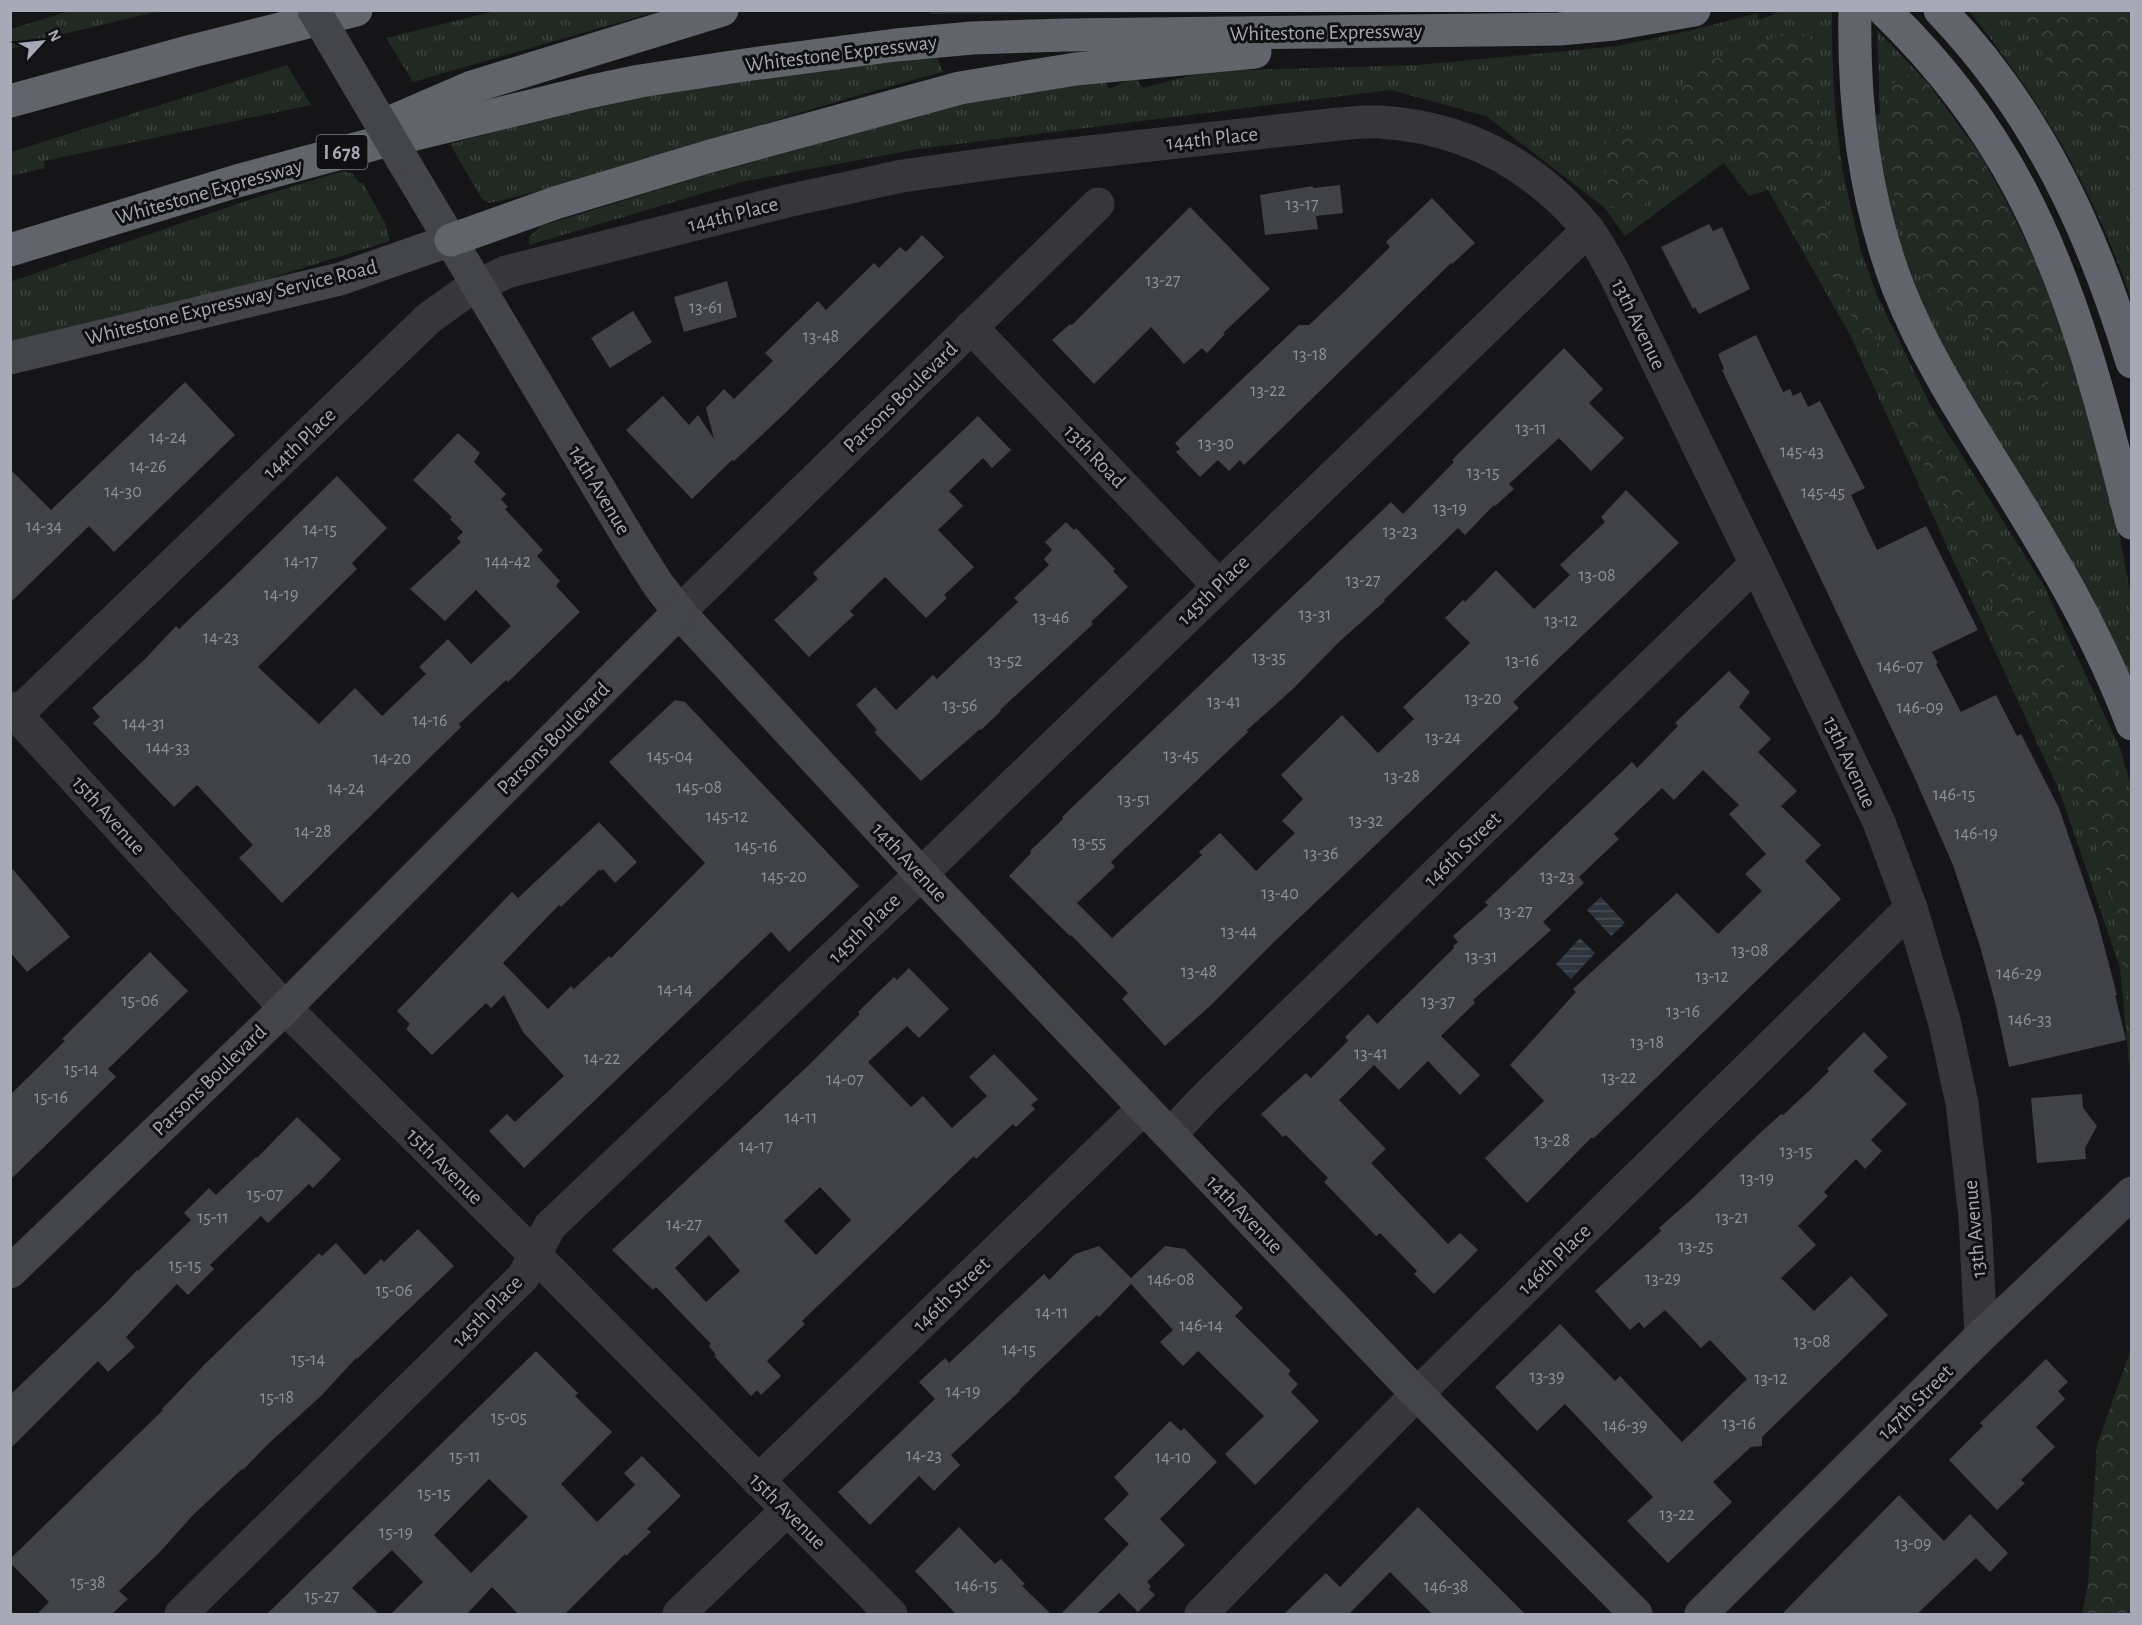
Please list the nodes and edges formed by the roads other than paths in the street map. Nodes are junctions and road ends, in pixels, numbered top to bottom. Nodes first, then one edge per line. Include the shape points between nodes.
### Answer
1 (314, 10) edge
2 (356, 10) edge
3 (722, 10) edge
4 (1694, 10) edge
5 (1884, 10) edge
6 (1940, 10) edge
7 (1855, 11) edge
8 (1505, 30) junction
9 (10, 101) edge
10 (289, 167) junction
11 (1098, 204) dead end
12 (1588, 230) junction
13 (450, 240) junction
14 (10, 250) edge
15 (478, 286) junction
16 (971, 327) junction
17 (10, 358) edge
18 (2132, 362) edge
19 (2132, 523) edge
20 (1756, 564) junction
21 (1218, 585) junction
22 (679, 612) junction
23 (14, 711) edge
24 (2132, 724) edge
25 (921, 874) junction
26 (1911, 908) junction
27 (285, 1008) junction
28 (1144, 1108) junction
29 (1170, 1136) junction
30 (2132, 1193) edge
31 (535, 1255) junction
32 (10, 1272) edge
33 (1981, 1336) junction
34 (1417, 1394) junction
35 (758, 1481) junction
36 (787, 1510) junction
37 (181, 1614) edge
38 (679, 1614) edge
39 (891, 1614) edge
40 (1201, 1614) edge
41 (1636, 1614) edge
42 (1701, 1614) edge

1 - 13 main road, 14th Avenue, bridge
2 - 9 highway
3 - 10 highway via 472,87
4 - 8 highway, Whitestone Expressway / I 678 via 1614,24
5 - 19 highway via 1962,98 2029,206 2080,336
6 - 18 highway via 2015,102 2060,178 2098,261
7 - 24 highway via 1862,149 1878,230 1899,289 1949,391 2083,613
8 - 10 highway, Whitestone Expressway / I 678 via 1066,35 896,45 640,81
8 - 13 highway via 1126,63 981,84 707,157
10 - 14 highway, Whitestone Expressway / I 678
11 - 16 street, Parsons Boulevard
12 - 15 street, 144th Place via 1534,177 1496,153 1422,127 1378,122 1062,155 893,178 520,268
12 - 20 street, 13th Avenue via 1613,271
12 - 21 street, 145th Place
13 - 15 main road, 14th Avenue
13 - 17 main road, Whitestone Expressway Service Road via 340,279
15 - 22 main road, 14th Avenue via 645,564
15 - 23 street, 144th Place via 429,318
16 - 21 street, 13th Road
16 - 22 street, Parsons Boulevard
20 - 26 street, 13th Avenue via 1879,822
20 - 29 street, 146th Street
21 - 25 street, 145th Place
22 - 25 main road, 14th Avenue
22 - 27 main road, Parsons Boulevard
23 - 27 street, 15th Avenue
25 - 28 main road, 14th Avenue
25 - 31 street, 145th Place via 550,1226
26 - 33 street, 13th Avenue via 1944,1020 1962,1104 1975,1217
26 - 34 street, 146th Place
27 - 31 street, 15th Avenue
27 - 32 main road, Parsons Boulevard
28 - 29 main road, 14th Avenue
28 - 35 street, 146th Street
29 - 34 main road, 14th Avenue
30 - 33 main road, 147th Street
31 - 35 street, 15th Avenue
31 - 37 street, 145th Place via 523,1276
33 - 42 main road, 147th Street
34 - 40 street, 146th Place
34 - 41 main road, 14th Avenue
35 - 36 street, 15th Avenue
36 - 38 street
36 - 39 street, 15th Avenue

